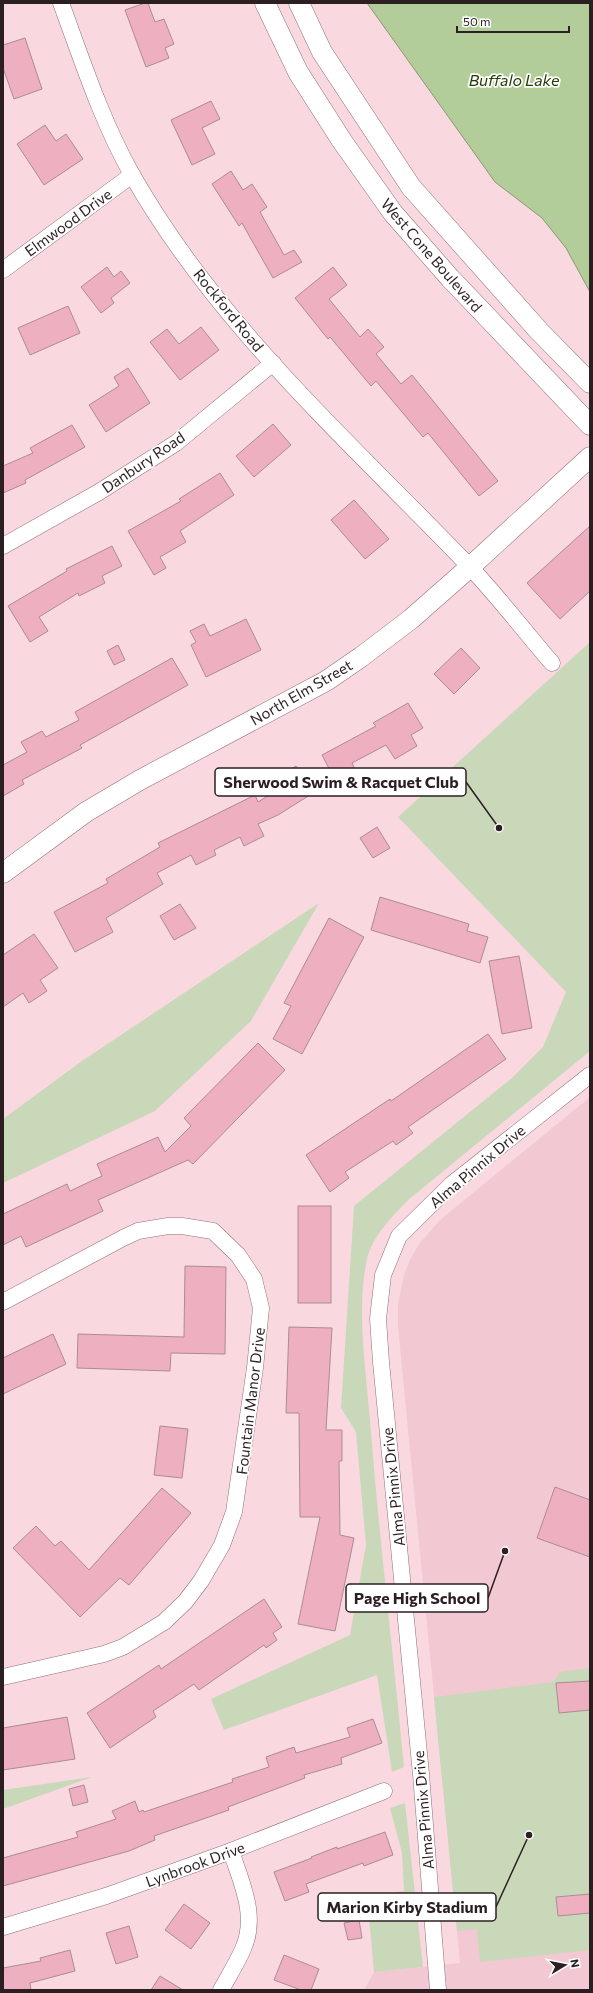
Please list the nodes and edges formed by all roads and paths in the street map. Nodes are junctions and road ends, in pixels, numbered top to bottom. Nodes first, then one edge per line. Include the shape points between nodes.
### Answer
1 (61, 3) edge
2 (265, 3) edge
3 (299, 3) edge
4 (132, 175) junction
5 (3, 270) edge
6 (272, 363) junction
7 (590, 383) edge
8 (590, 425) edge
9 (590, 457) edge
10 (3, 546) edge
11 (470, 567) junction
12 (552, 663) dead end
13 (3, 873) edge
14 (590, 1075) edge
15 (3, 1302) edge
16 (3, 1677) edge
17 (384, 1791) dead end
18 (231, 1851) junction
19 (3, 1927) edge
20 (221, 1990) edge
21 (438, 1990) edge

1 - 4 street, Rockford Road via 111,137
2 - 8 main road, West Cone Boulevard via 298,72 342,141 393,213 450,278
3 - 7 main road, West Cone Boulevard via 322,52 411,186 539,331
4 - 5 street, Elmwood Drive
4 - 6 street, Rockford Road via 209,288
6 - 10 street, Danbury Road via 176,443 99,492
6 - 11 street, Rockford Road
9 - 11 main road, North Elm Street
11 - 12 street, Rockford Road
11 - 13 main road, North Elm Street via 411,619 326,681 133,784 86,812
14 - 21 street, Alma Pinnix Drive via 452,1184 399,1236 383,1275 378,1319 381,1362 422,1782
15 - 16 street, Fountain Manor Drive via 138,1231 182,1226 213,1231 238,1255 254,1279 261,1308 234,1512 222,1545 201,1581 185,1602 164,1622 123,1647 104,1654
17 - 18 street, Lynbrook Drive
18 - 19 street, Lynbrook Drive via 106,1896
18 - 20 street via 247,1899 249,1923 244,1948

